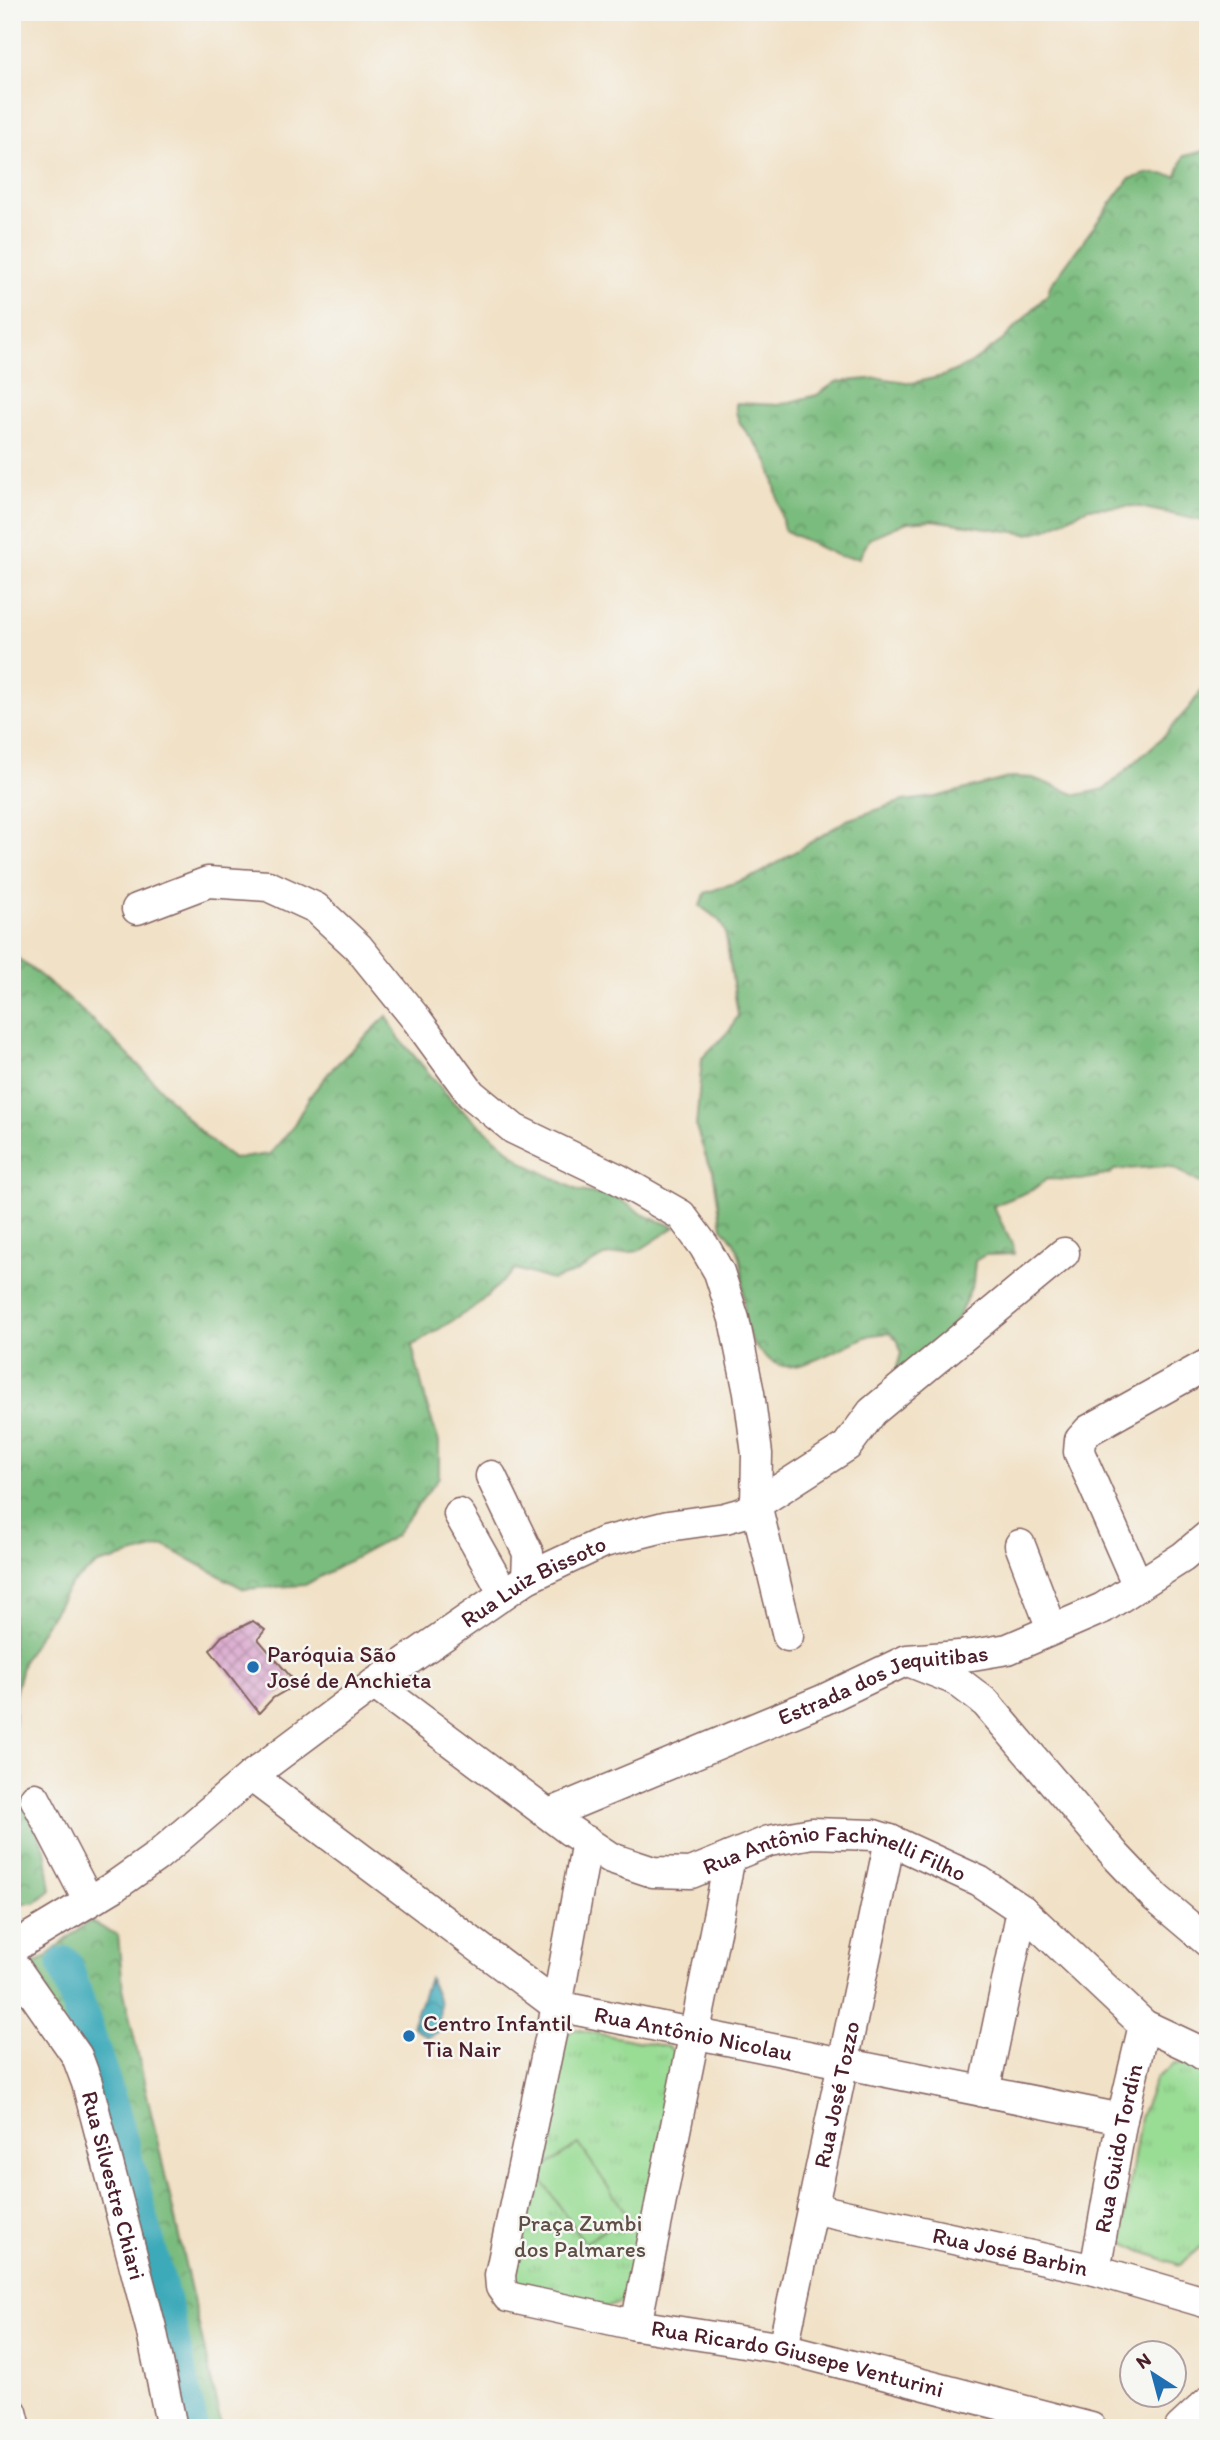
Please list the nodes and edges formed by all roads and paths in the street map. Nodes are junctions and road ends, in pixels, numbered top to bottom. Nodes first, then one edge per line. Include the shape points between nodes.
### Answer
1 (136, 909) dead end
2 (1064, 1253) dead end
3 (1208, 1364) edge
4 (491, 1476) dead end
5 (756, 1504) junction
6 (459, 1514) dead end
7 (1208, 1536) edge
8 (1020, 1545) dead end
9 (515, 1585) junction
10 (1138, 1586) junction
11 (1052, 1629) junction
12 (788, 1636) dead end
13 (906, 1660) junction
14 (374, 1684) junction
15 (251, 1776) junction
16 (35, 1798) dead end
17 (549, 1814) junction
18 (890, 1840) junction
19 (587, 1841) junction
20 (730, 1857) junction
21 (88, 1900) junction
22 (1022, 1910) junction
23 (1208, 1942) edge
24 (12, 1948) edge
25 (12, 1963) edge
26 (557, 2006) junction
27 (1144, 2025) junction
28 (695, 2034) junction
29 (1208, 2058) edge
30 (843, 2064) junction
31 (984, 2092) junction
32 (1122, 2119) junction
33 (812, 2208) junction
34 (1095, 2270) junction
35 (1208, 2303) edge
36 (636, 2325) junction
37 (783, 2348) junction
38 (1208, 2402) edge
39 (12, 2412) edge
40 (16, 2428) edge
41 (172, 2428) edge
42 (1091, 2428) edge
43 (1180, 2428) edge

1 - 5 street via 208,882 268,886 316,908 358,947 471,1094 514,1129 681,1215 719,1272 734,1319 757,1454
2 - 5 street, Rua Luiz Bissoto via 872,1412 847,1446
3 - 10 street via 1089,1430 1080,1440 1079,1452
4 - 9 street via 528,1553
5 - 9 street, Rua Luiz Bissoto via 725,1518 604,1542
5 - 12 street
6 - 9 street
7 - 10 street, Estrada dos Jequitibas
8 - 11 street
9 - 14 street, Rua Luiz Bissoto
10 - 11 street, Estrada dos Jequitibas via 1103,1608
11 - 13 street, Estrada dos Jequitibas via 1008,1649
13 - 17 street, Estrada dos Jequitibas via 823,1700
13 - 23 street via 956,1680 986,1703 1116,1856
14 - 15 street, Rua Luiz Bissoto
14 - 17 street, Rua Antônio Fachinelli Filho
15 - 21 street, Rua Luiz Bissoto via 156,1857
15 - 26 street, Rua Antônio Nicolau
16 - 21 street
17 - 19 street, Rua Antônio Fachinelli Filho
18 - 20 street, Rua Antônio Fachinelli Filho via 874,1835 812,1833 769,1841
18 - 22 street, Rua Antônio Fachinelli Filho via 979,1881
18 - 30 street, Rua José Tozzo
19 - 20 street, Rua Antônio Fachinelli Filho via 611,1858 653,1872 691,1873
19 - 26 street
20 - 28 street
21 - 24 street, Rua Luiz Bissoto
22 - 27 street, Rua Antônio Fachinelli Filho
22 - 31 street
25 - 41 street, Rua Silvestre Chiari via 77,2056 88,2083
26 - 28 street, Rua Antônio Nicolau
26 - 36 street, Rua Ricardo Giusepe Venturini via 500,2275 503,2291 508,2297
27 - 29 street, Rua Antônio Fachinelli Filho
27 - 32 street, Rua Guido Tordin
28 - 30 street, Rua Antônio Nicolau
28 - 36 street
30 - 31 street, Rua Antônio Nicolau
30 - 33 street, Rua José Tozzo
31 - 32 street, Rua Antônio Nicolau
32 - 34 street, Rua Guido Tordin
33 - 34 street, Rua José Barbin
33 - 37 street, Rua José Tozzo
34 - 35 street, Rua José Barbin
36 - 37 street, Rua Ricardo Giusepe Venturini
37 - 42 street, Rua Ricardo Giusepe Venturini
38 - 43 street
39 - 40 street

